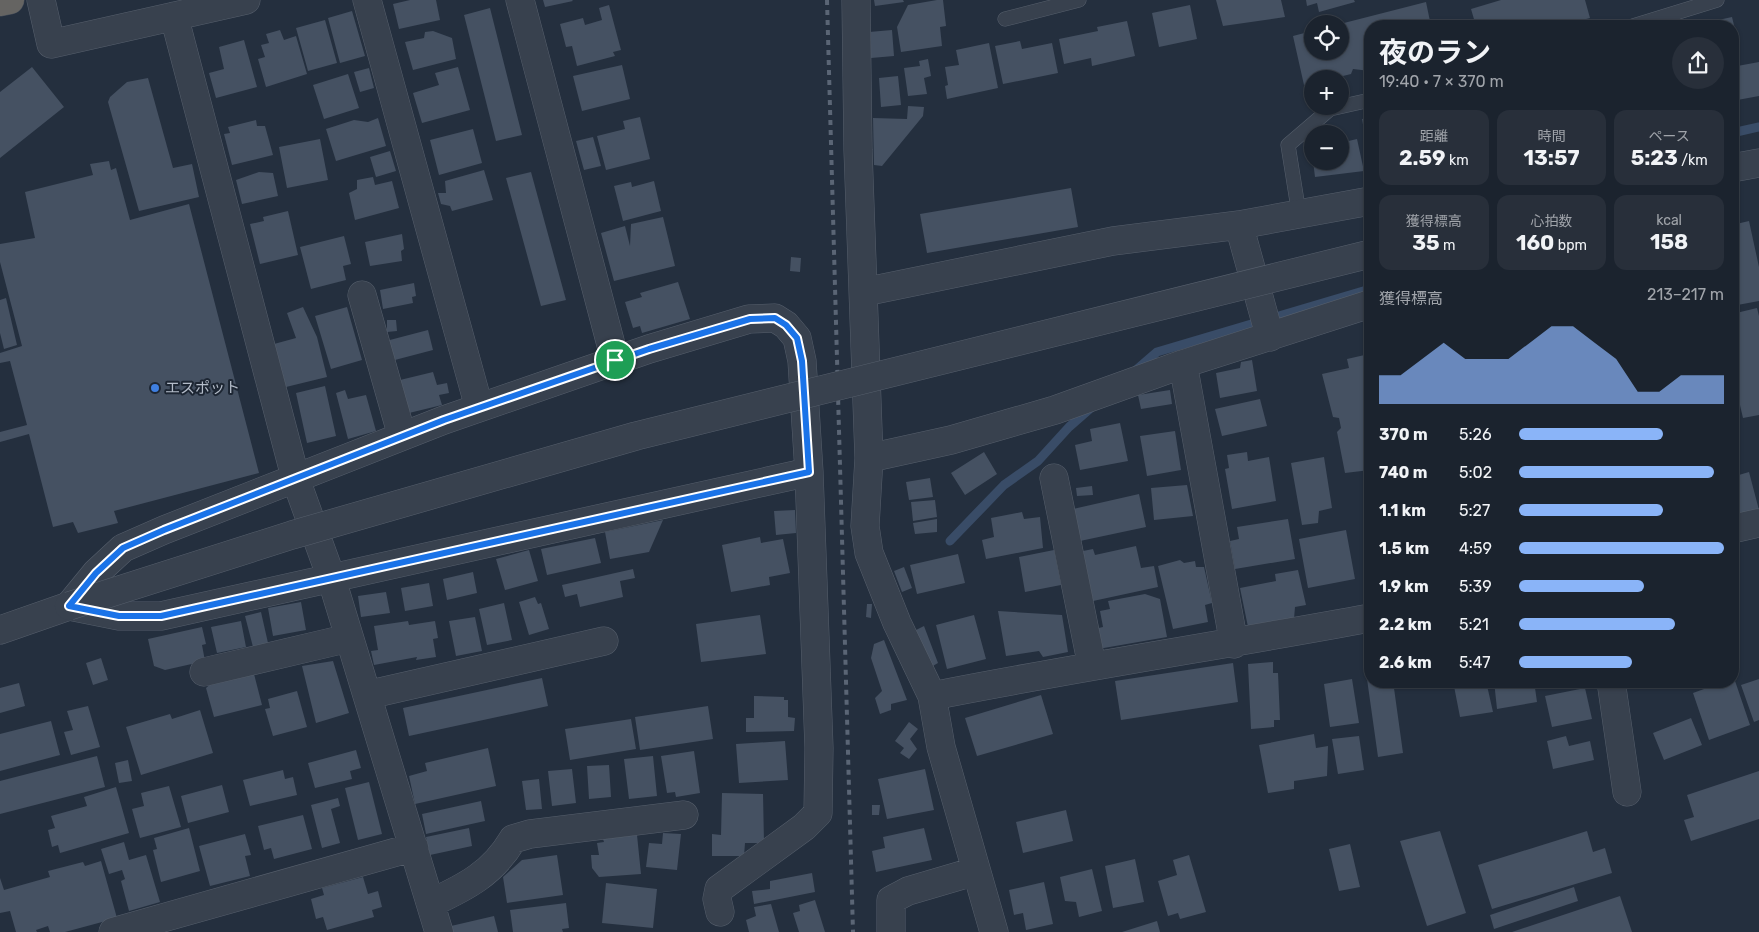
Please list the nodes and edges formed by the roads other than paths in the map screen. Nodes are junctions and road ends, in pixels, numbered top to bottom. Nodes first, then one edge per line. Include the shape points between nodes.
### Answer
1 (10, 0) edge
2 (41, 0) edge
3 (246, 0) edge
4 (367, 0) edge
5 (520, 0) edge
6 (856, 0) edge
7 (1079, 0) edge
8 (1717, 0) edge
9 (0, 2) edge
10 (174, 16) junction
11 (1004, 19) dead end
12 (1652, 20) edge
13 (1364, 101) edge
14 (1759, 163) edge
15 (1739, 167) edge
16 (1364, 202) edge
17 (1299, 214) junction
18 (1239, 225) junction
19 (1364, 255) edge
20 (864, 292) junction
21 (362, 295) dead end
22 (1364, 306) edge
23 (1270, 337) junction
24 (615, 360) junction
25 (1183, 364) junction
26 (479, 408) junction
27 (402, 436) junction
28 (869, 458) junction
29 (809, 472) junction
30 (1054, 478) dead end
31 (296, 480) junction
32 (1759, 523) edge
33 (1739, 527) edge
34 (331, 577) junction
35 (69, 606) junction
36 (1364, 619) edge
37 (0, 630) edge
38 (349, 638) junction
39 (604, 641) dead end
40 (1234, 644) junction
41 (1092, 666) junction
42 (204, 672) dead end
43 (1612, 688) edge
44 (367, 695) junction
45 (932, 696) junction
46 (1627, 792) dead end
47 (684, 815) dead end
48 (414, 847) junction
49 (976, 871) junction
50 (431, 903) junction
51 (720, 912) dead end
52 (114, 932) edge
53 (439, 932) edge
54 (891, 932) edge
55 (994, 932) edge

1 - 9 highway
2 - 10 street via 51,44
3 - 10 street
4 - 26 street
5 - 24 street
6 - 20 street
7 - 11 lane
8 - 12 lane
10 - 31 street
13 - 17 lane via 1330,109 1288,145
14 - 15 street
16 - 17 street
17 - 18 street
18 - 20 street via 1113,242
18 - 23 street
19 - 35 street, bridge via 636,436 292,536
20 - 28 street
21 - 27 street
22 - 23 street
23 - 25 street
24 - 26 street
24 - 29 street via 750,319 775,318 797,338 802,361
25 - 28 street via 1055,410 952,440
25 - 40 street
26 - 27 street
27 - 31 street
28 - 45 street via 865,526 868,553
29 - 34 street
29 - 51 street via 819,748 818,813 804,827 719,889
30 - 41 street
31 - 34 street
31 - 35 street via 123,548 96,573
32 - 33 street
34 - 35 street via 161,616 119,616
34 - 38 street
35 - 37 street
36 - 40 street
38 - 42 street
38 - 44 street
39 - 44 street
40 - 41 street
41 - 45 street
43 - 46 street
44 - 48 street
45 - 49 street via 941,747
47 - 50 street via 530,834 513,839 492,867 466,887
48 - 50 street
48 - 52 street
49 - 54 street via 891,900
49 - 55 street
50 - 53 street

